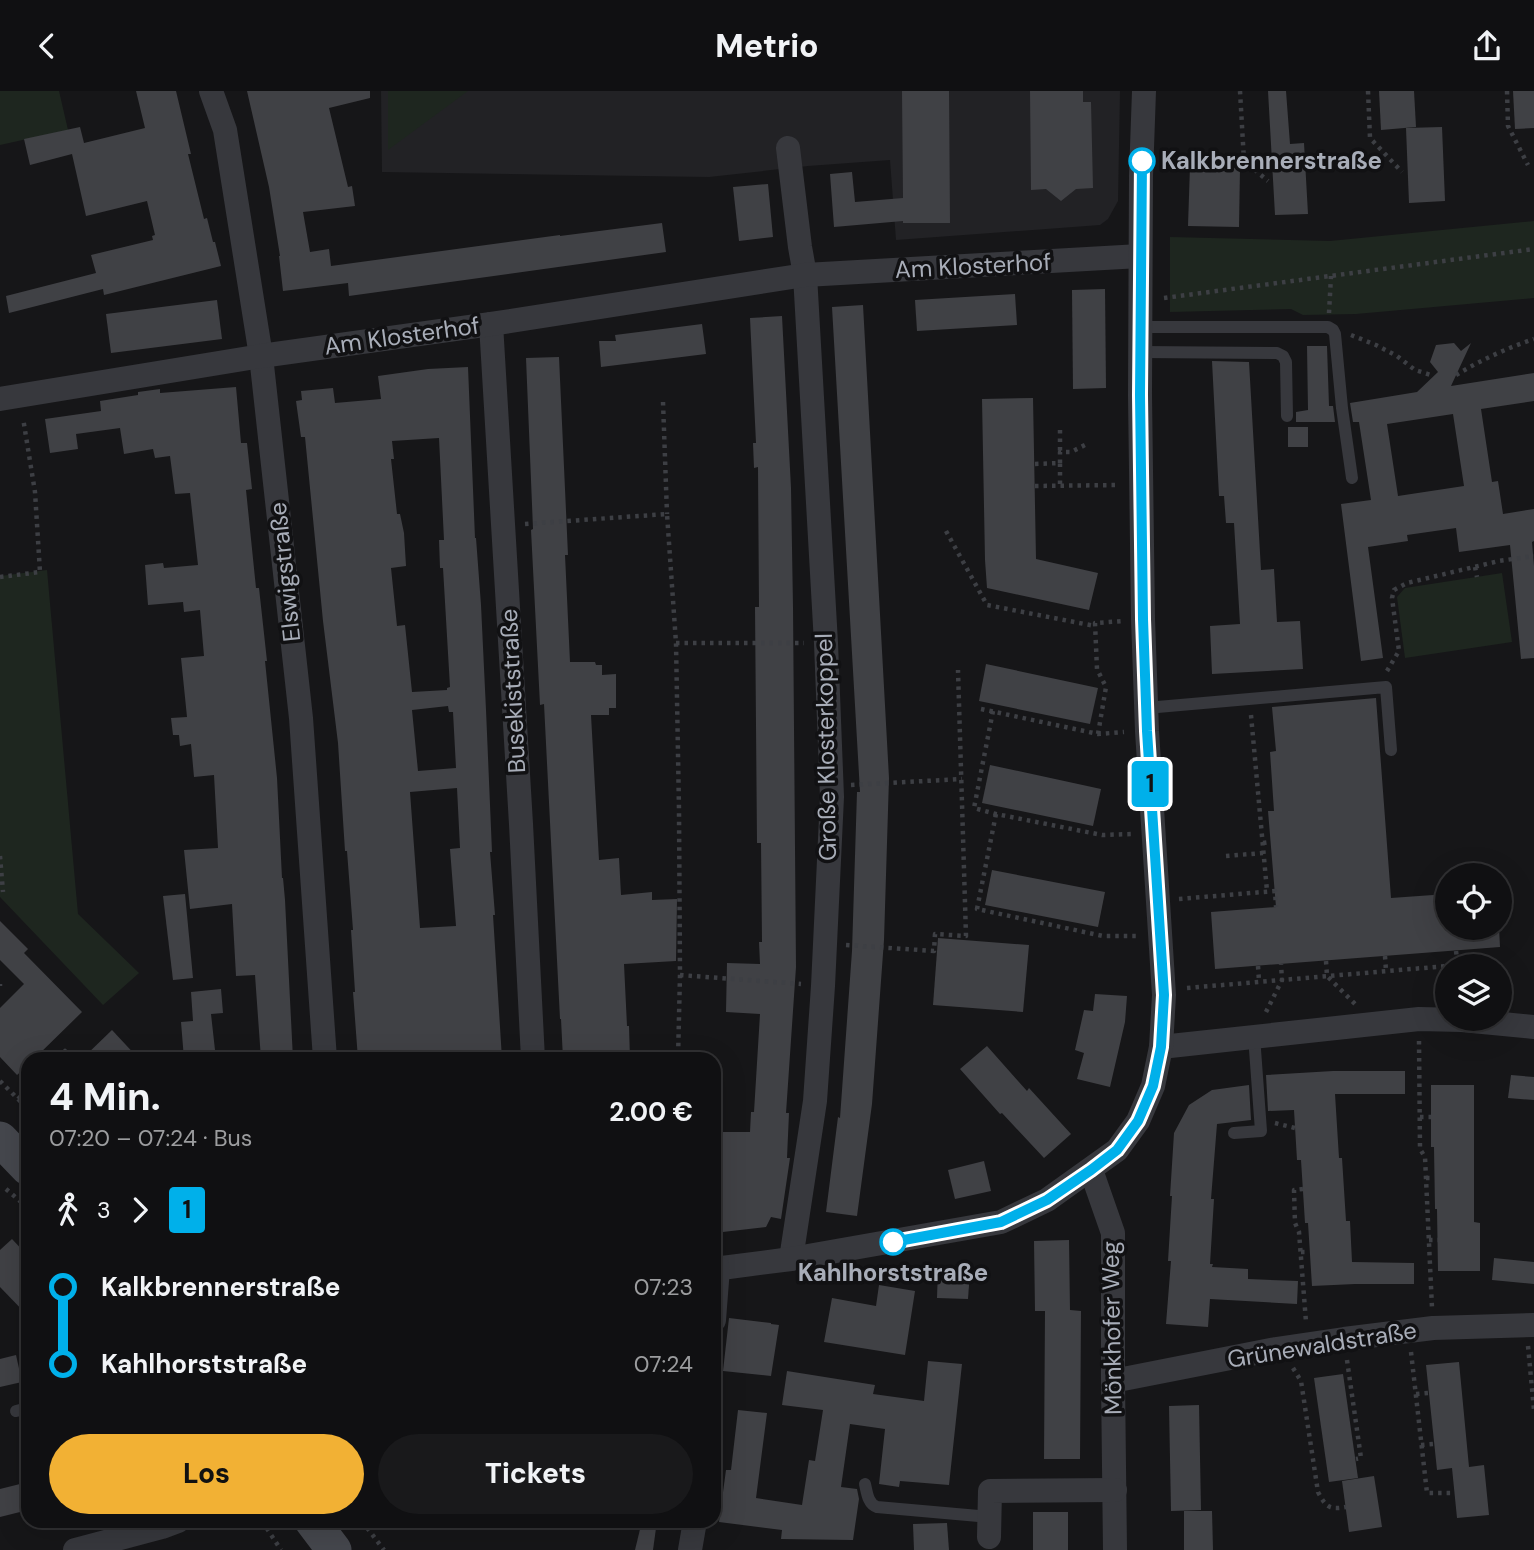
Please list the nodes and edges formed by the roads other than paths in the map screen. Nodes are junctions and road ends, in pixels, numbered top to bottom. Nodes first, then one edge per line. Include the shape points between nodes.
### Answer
1 (211, 91) edge
2 (1144, 91) edge
3 (788, 148) dead end
4 (1140, 256) junction
5 (805, 275) junction
6 (491, 324) junction
7 (1140, 327) junction
8 (1140, 352) junction
9 (261, 356) junction
10 (10, 398) edge
11 (1287, 416) dead end
12 (1352, 478) dead end
13 (1147, 719) junction
14 (1391, 750) dead end
15 (1534, 1027) edge
16 (1254, 1036) junction
17 (1161, 1047) junction
18 (325, 1052) edge
19 (533, 1052) edge
20 (1234, 1133) dead end
21 (0, 1139) edge
22 (21, 1161) edge
23 (1091, 1170) junction
24 (791, 1259) junction
25 (721, 1267) edge
26 (1528, 1325) edge
27 (1112, 1381) junction
28 (865, 1484) dead end
29 (1115, 1490) junction
30 (990, 1527) joint
31 (158, 1528) edge
32 (317, 1528) edge
33 (694, 1528) edge
34 (75, 1550) edge
35 (334, 1550) edge
36 (690, 1550) edge
37 (1115, 1550) edge

1 - 9 street, Elswigstraße via 225,130
2 - 4 street
3 - 5 street
4 - 5 street, Am Klosterhof
4 - 7 street
5 - 6 street, Am Klosterhof
5 - 24 street, Große Klosterkoppel via 832,786 815,1101
6 - 9 street, Am Klosterhof
6 - 19 street, Busekiststraße
7 - 8 street
7 - 12 lane via 1331,331
8 - 11 lane via 1277,353 1286,362
8 - 13 street
9 - 10 street, Am Klosterhof
9 - 18 street, Elswigstraße via 301,718
13 - 14 lane via 1250,699 1386,687
13 - 17 street via 1164,995
15 - 16 street via 1419,1019
16 - 17 street
16 - 20 lane via 1261,1131
17 - 23 street via 1153,1086 1138,1121 1117,1150
21 - 22 main road
23 - 24 street via 1047,1200 1001,1222
23 - 27 street, Mönkhofer Weg via 1112,1233
24 - 25 street
26 - 27 street, Grünewaldstraße via 1433,1328 1344,1339
27 - 29 street, Mönkhofer Weg
28 - 30 lane via 870,1502 877,1507
29 - 30 street via 990,1491
29 - 37 street, Mönkhofer Weg
31 - 34 street
32 - 35 main road
33 - 36 street

